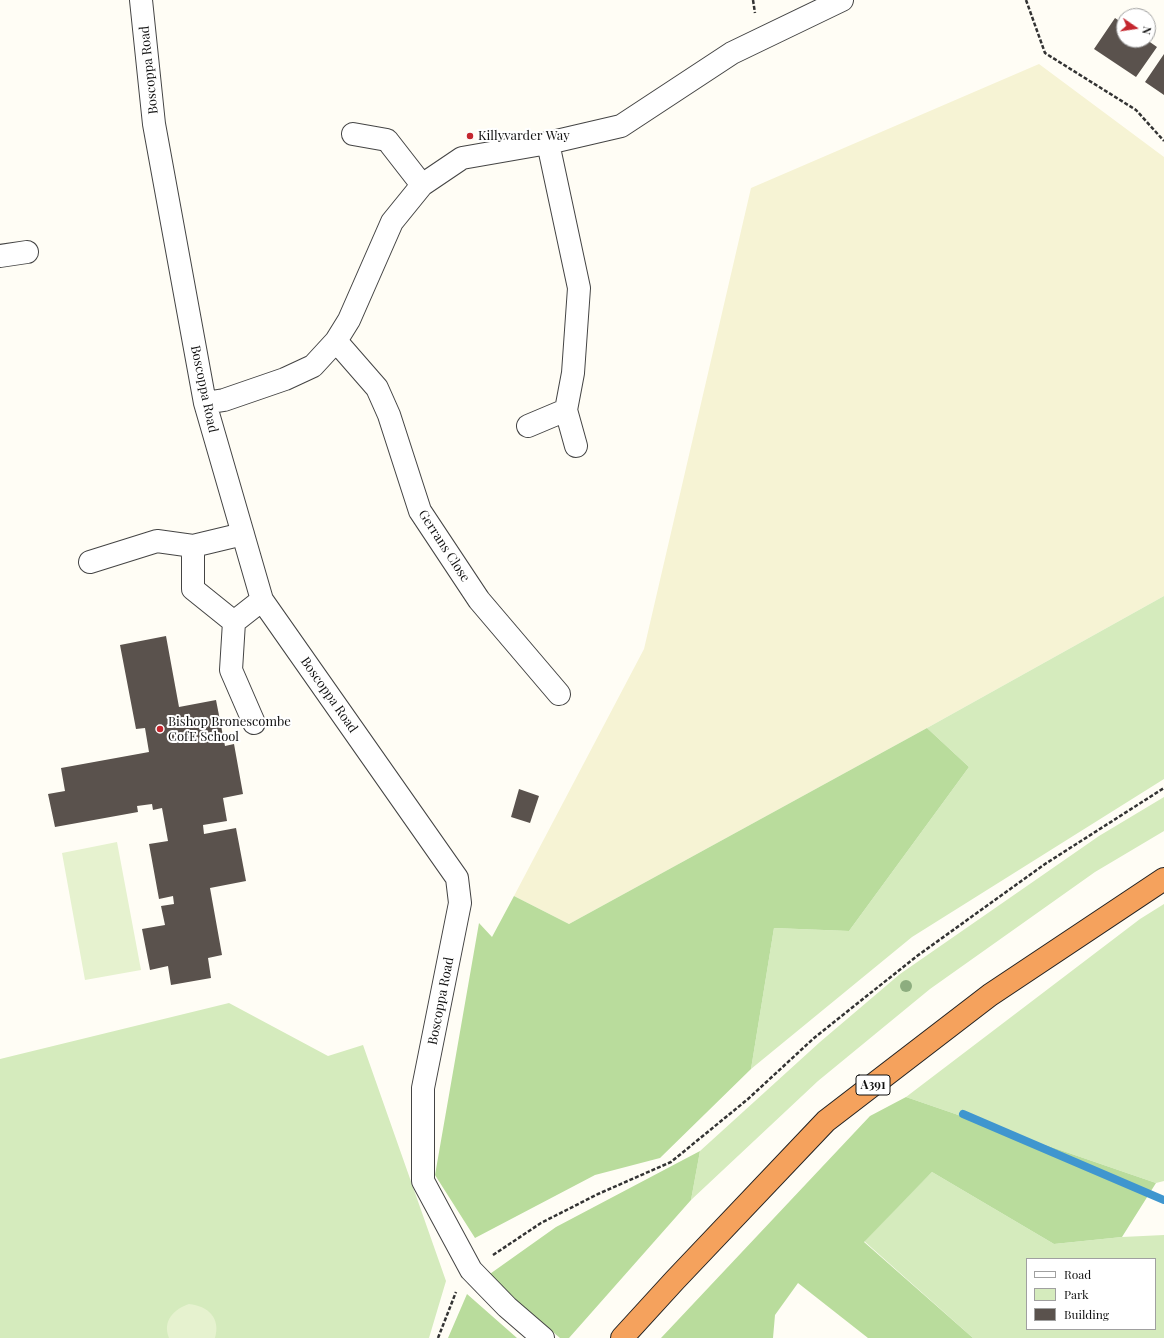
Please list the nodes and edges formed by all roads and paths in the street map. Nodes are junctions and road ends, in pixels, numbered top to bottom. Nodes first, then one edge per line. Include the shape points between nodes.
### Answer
1 (141, 0) edge
2 (842, 0) edge
3 (1026, 0) edge
4 (353, 134) dead end
5 (1164, 140) edge
6 (548, 143) junction
7 (422, 185) junction
8 (27, 252) dead end
9 (0, 256) edge
10 (336, 341) junction
11 (205, 403) junction
12 (566, 410) junction
13 (528, 426) dead end
14 (576, 446) dead end
15 (243, 534) junction
16 (193, 546) junction
17 (90, 562) dead end
18 (262, 600) junction
19 (234, 622) junction
20 (559, 694) dead end
21 (254, 723) dead end
22 (1164, 788) edge
23 (1164, 879) edge
24 (471, 1270) junction
25 (438, 1338) edge
26 (543, 1338) edge
27 (622, 1338) edge

1 - 11 street, Boscoppa Road via 154,124
2 - 6 street via 732,53 621,126
3 - 5 path via 1044,53 1136,110
4 - 7 street via 386,140
6 - 7 street via 462,158
6 - 12 street via 579,288 573,373
7 - 10 street via 392,222 349,320
8 - 9 street
10 - 11 street via 313,366 286,379 224,400
10 - 20 street, Gerrans Close via 377,388 389,415 420,511 479,600
11 - 15 street, Boscoppa Road
12 - 13 street
12 - 14 street
15 - 16 street
15 - 18 street, Boscoppa Road
16 - 17 street via 157,541
16 - 19 street via 193,589
18 - 19 street
18 - 24 street, Boscoppa Road via 458,878 460,903 423,1088 423,1181
19 - 21 street via 231,670
22 - 24 path via 1045,864 917,956 814,1038 748,1099 672,1162 598,1194 541,1223
23 - 27 highway, A391 via 990,995 826,1121
24 - 25 path via 458,1286
24 - 26 street, Boscoppa Road via 507,1307

